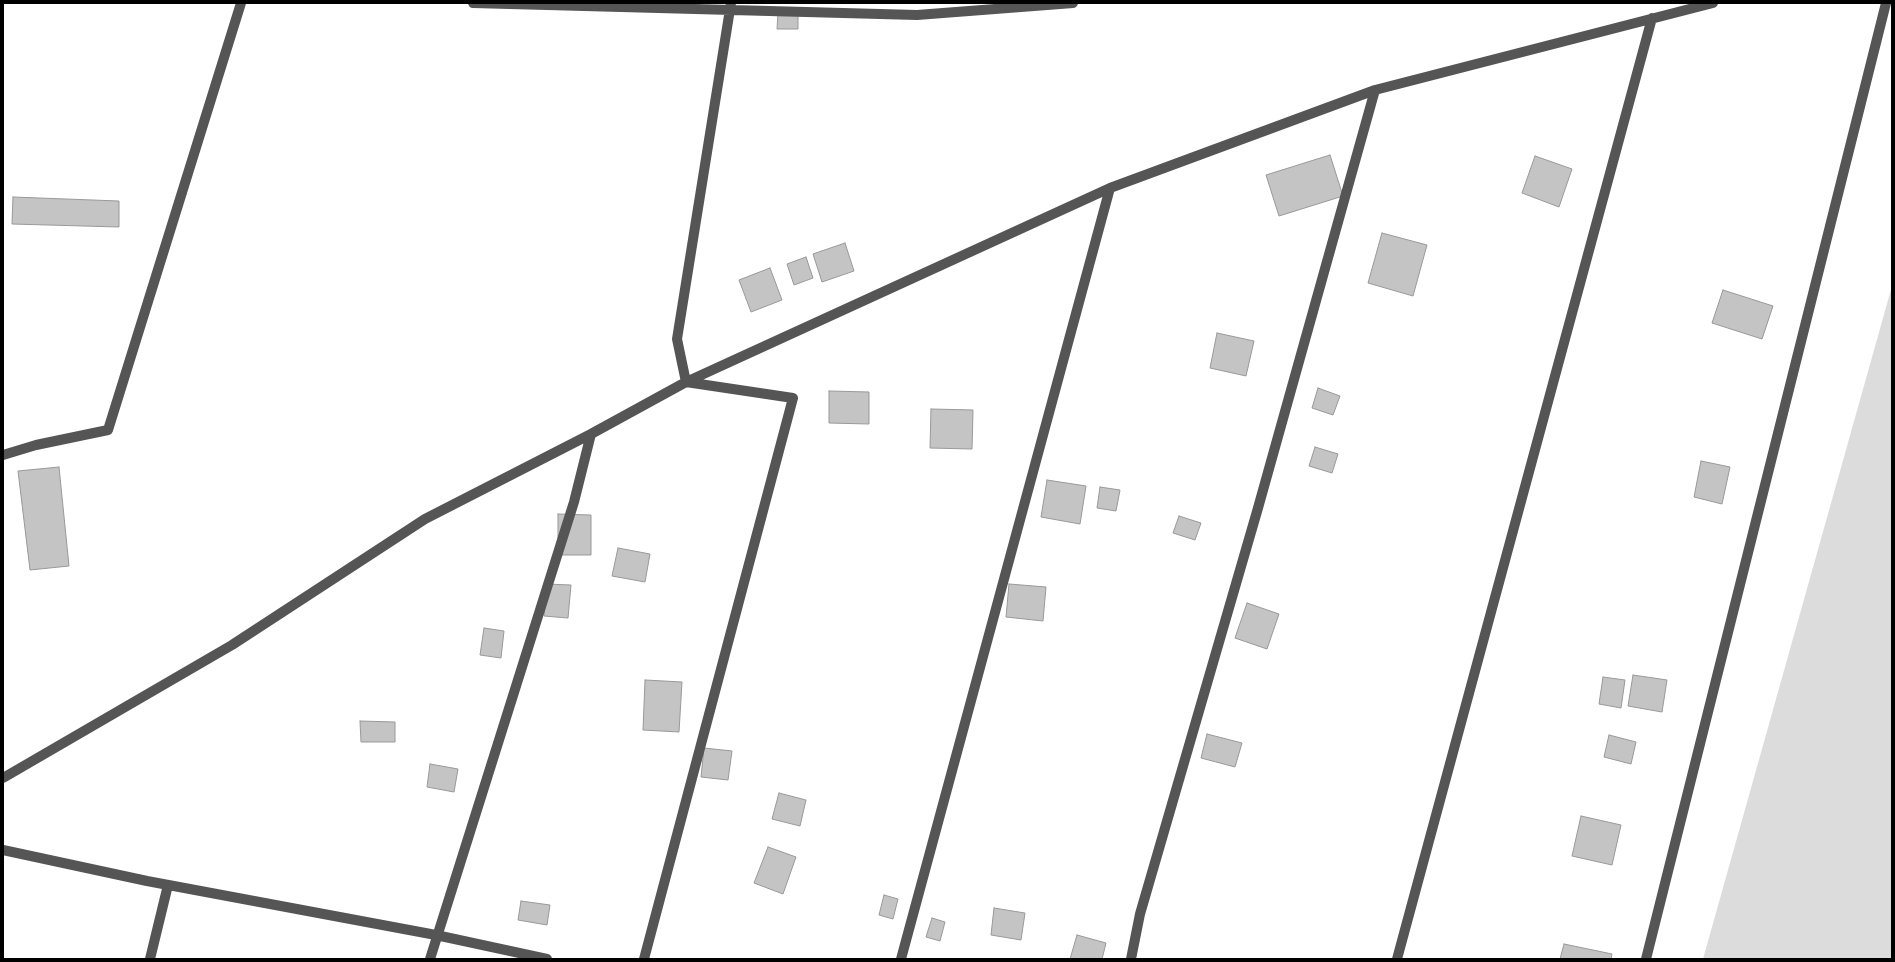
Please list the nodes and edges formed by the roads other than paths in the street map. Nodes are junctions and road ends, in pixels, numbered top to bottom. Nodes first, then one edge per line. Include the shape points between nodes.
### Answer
1 (241, 3) edge
2 (473, 3) edge
3 (1073, 3) edge
4 (1713, 3) edge
5 (1886, 3) edge
6 (730, 6) edge
7 (1652, 18) junction
8 (1375, 90) junction
9 (1110, 188) junction
10 (686, 382) junction
11 (591, 434) junction
12 (3, 455) edge
13 (3, 778) edge
14 (3, 850) edge
15 (168, 885) junction
16 (436, 935) junction
17 (150, 959) edge
18 (430, 959) edge
19 (547, 959) edge
20 (644, 959) edge
21 (901, 959) edge
22 (1131, 959) edge
23 (1397, 959) edge
24 (1646, 959) edge

1 - 12 street via 108,430 36,445
2 - 6 street
3 - 6 street via 917,15
4 - 7 street
5 - 24 street
6 - 10 street via 677,338
7 - 8 street
7 - 23 street
8 - 9 street
8 - 22 street via 1258,508 1140,914
9 - 10 street
9 - 21 street
10 - 11 street
10 - 20 street via 793,398
11 - 13 street via 425,519 232,645
11 - 16 street via 574,502
14 - 15 street
15 - 16 street
15 - 17 street
16 - 18 street
16 - 19 street

